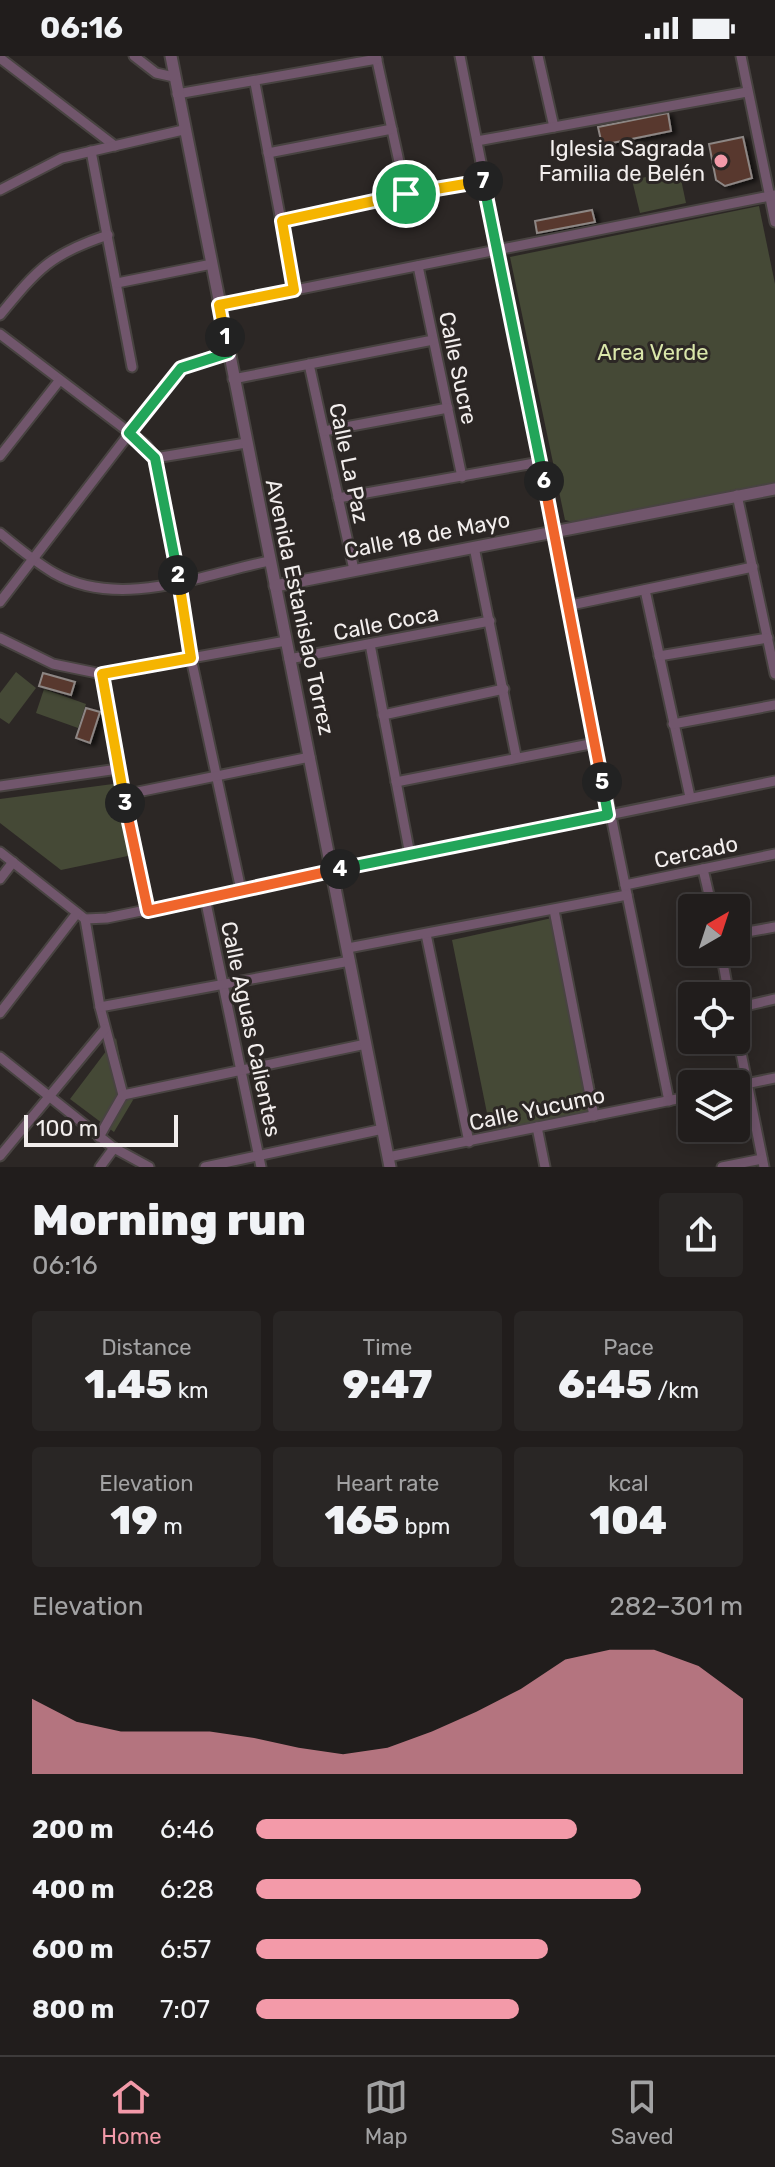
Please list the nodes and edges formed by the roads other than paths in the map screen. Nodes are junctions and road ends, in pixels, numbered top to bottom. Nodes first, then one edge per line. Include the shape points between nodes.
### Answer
1 (134, 56) edge
2 (171, 56) edge
3 (460, 56) edge
4 (538, 56) edge
5 (741, 56) edge
6 (0, 58) edge
7 (377, 58) edge
8 (174, 77) junction
9 (255, 83) junction
10 (747, 92) junction
11 (177, 94) junction
12 (554, 127) junction
13 (392, 129) junction
14 (183, 130) junction
15 (477, 141) junction
16 (115, 146) junction
17 (91, 151) junction
18 (268, 153) junction
19 (483, 179) junction
20 (0, 190) edge
21 (406, 194) junction
22 (772, 196) edge
23 (282, 221) junction
24 (775, 222) edge
25 (108, 235) junction
26 (496, 250) junction
27 (212, 264) junction
28 (418, 266) junction
29 (117, 283) junction
30 (294, 290) junction
31 (219, 305) junction
32 (0, 315) edge
33 (0, 334) edge
34 (433, 340) junction
35 (228, 353) junction
36 (309, 364) junction
37 (132, 367) dead end
38 (233, 379) junction
39 (59, 381) junction
40 (448, 408) junction
41 (324, 431) junction
42 (129, 433) junction
43 (246, 443) junction
44 (0, 456) edge
45 (155, 458) junction
46 (540, 462) junction
47 (462, 477) junction
48 (775, 489) edge
49 (737, 495) junction
50 (338, 498) junction
51 (555, 529) junction
52 (0, 533) edge
53 (474, 547) junction
54 (33, 558) junction
55 (269, 561) junction
56 (753, 567) junction
57 (354, 570) junction
58 (179, 580) junction
59 (275, 586) junction
60 (645, 590) junction
61 (0, 602) edge
62 (571, 605) junction
63 (490, 621) junction
64 (0, 638) edge
65 (768, 638) junction
66 (286, 641) junction
67 (370, 644) junction
68 (659, 656) junction
69 (191, 658) junction
70 (289, 659) junction
71 (102, 674) junction
72 (775, 674) edge
73 (504, 689) junction
74 (775, 705) edge
75 (383, 715) junction
76 (673, 724) junction
77 (595, 743) junction
78 (516, 756) junction
79 (310, 757) junction
80 (118, 769) junction
81 (218, 777) junction
82 (775, 781) edge
83 (396, 782) junction
84 (0, 786) edge
85 (123, 795) junction
86 (690, 797) junction
87 (608, 815) junction
88 (0, 852) edge
89 (775, 854) edge
90 (410, 855) junction
91 (13, 862) junction
92 (703, 869) junction
93 (333, 871) junction
94 (0, 879) edge
95 (241, 890) junction
96 (626, 890) junction
97 (709, 894) edge
98 (205, 898) junction
99 (554, 910) junction
100 (148, 911) junction
101 (81, 916) junction
102 (775, 927) edge
103 (750, 931) edge
104 (426, 934) junction
105 (348, 948) junction
106 (350, 961) junction
107 (223, 986) junction
108 (775, 999) edge
109 (750, 1005) edge
110 (100, 1007) junction
111 (0, 1013) edge
112 (105, 1029) junction
113 (366, 1044) junction
114 (0, 1057) edge
115 (242, 1072) junction
116 (775, 1078) edge
117 (750, 1083) edge
118 (750, 1089) edge
119 (49, 1095) junction
120 (123, 1095) junction
121 (678, 1099) edge
122 (669, 1101) junction
123 (594, 1116) junction
124 (537, 1127) junction
125 (383, 1129) junction
126 (99, 1137) junction
127 (469, 1142) junction
128 (114, 1148) junction
129 (0, 1156) edge
130 (260, 1162) edge
131 (389, 1162) edge
132 (763, 1163) edge
133 (100, 1167) edge
134 (149, 1167) edge
135 (205, 1167) edge
136 (545, 1167) edge
137 (722, 1167) edge

1 - 8 street via 156,73
2 - 8 street, Avenida Estanislao Torrez
3 - 15 street
4 - 12 street
5 - 10 street
6 - 16 street
7 - 9 street
7 - 13 street
8 - 11 street, Avenida Estanislao Torrez
9 - 11 street
9 - 18 street
10 - 12 street
10 - 22 street
11 - 14 street, Avenida Estanislao Torrez
12 - 15 street
13 - 18 street
13 - 21 street
14 - 16 street
14 - 27 street, Avenida Estanislao Torrez
15 - 19 street
16 - 17 street
17 - 20 street via 62,158
17 - 25 street
18 - 23 street
19 - 21 street
19 - 26 street
21 - 23 street
22 - 24 street
22 - 26 street
23 - 30 street
25 - 29 street
25 - 32 street via 68,248 32,276
26 - 28 street
26 - 46 street
27 - 29 street
27 - 31 street, Avenida Estanislao Torrez
28 - 30 street
28 - 34 street, Calle Sucre
29 - 37 street
30 - 31 street
31 - 35 street, Avenida Estanislao Torrez
33 - 39 street
34 - 36 street
34 - 40 street, Calle Sucre
35 - 38 street, Avenida Estanislao Torrez
35 - 42 street via 181,368
36 - 38 street
36 - 41 street, Calle La Paz
38 - 43 street, Avenida Estanislao Torrez
39 - 42 street
39 - 44 street
40 - 41 street
40 - 47 street, Calle Sucre
41 - 50 street, Calle La Paz
42 - 45 street
42 - 54 street
43 - 45 street
43 - 55 street, Avenida Estanislao Torrez
45 - 58 street
46 - 47 street
46 - 51 street
47 - 50 street
48 - 49 street, Calle 18 de Mayo
49 - 51 street, Calle 18 de Mayo
49 - 56 street
50 - 57 street, Calle La Paz
51 - 53 street, Calle 18 de Mayo
51 - 62 street
52 - 54 street
53 - 57 street, Calle 18 de Mayo
53 - 63 street
54 - 58 street via 67,579 114,591
54 - 61 street
55 - 58 street
55 - 59 street, Avenida Estanislao Torrez
56 - 60 street
56 - 65 street
57 - 59 street, Calle 18 de Mayo
58 - 69 street
59 - 66 street, Avenida Estanislao Torrez
60 - 62 street
60 - 68 street
62 - 77 street
63 - 67 street, Calle Coca
63 - 73 street
64 - 71 street via 53,664
65 - 68 street
65 - 72 street
66 - 69 street
66 - 70 street, Avenida Estanislao Torrez
67 - 70 street, Calle Coca
67 - 75 street
68 - 76 street
69 - 71 street
69 - 81 street
70 - 79 street, Avenida Estanislao Torrez
71 - 80 street
73 - 75 street
73 - 78 street
74 - 76 street
75 - 83 street
76 - 86 street
77 - 78 street
77 - 87 street
78 - 83 street
79 - 81 street
79 - 93 street, Avenida Estanislao Torrez
80 - 84 street
80 - 85 street
81 - 85 street
81 - 95 street
82 - 86 street
83 - 90 street
85 - 100 street
86 - 87 street
87 - 90 street
87 - 96 street
88 - 91 street
89 - 92 street, Cercado
90 - 93 street
91 - 94 street
91 - 101 street
92 - 96 street, Cercado
92 - 97 street
93 - 95 street
93 - 105 street, Avenida Estanislao Torrez
95 - 98 street
96 - 99 street, Cercado
96 - 122 street
98 - 100 street
98 - 107 street, Calle Aguas Calientes
99 - 104 street, Cercado
99 - 123 street
100 - 101 street
101 - 110 street
101 - 111 street
102 - 103 street
104 - 105 street, Cercado
104 - 127 street
105 - 106 street, Avenida Estanislao Torrez
106 - 107 street
106 - 113 street, Avenida Estanislao Torrez
107 - 110 street
107 - 115 street, Calle Aguas Calientes
108 - 109 street
110 - 112 street
112 - 119 street
112 - 120 street
113 - 115 street
113 - 125 street, Avenida Estanislao Torrez
114 - 119 street
115 - 120 street
115 - 130 street, Calle Aguas Calientes
116 - 117 street
118 - 132 street
119 - 126 street
119 - 129 street
120 - 126 street
121 - 122 street, Calle Yucumo
122 - 123 street, Calle Yucumo
123 - 124 street, Calle Yucumo
124 - 127 street, Calle Yucumo
124 - 136 street
125 - 130 street
125 - 131 street, Avenida Estanislao Torrez
126 - 128 street
127 - 131 street, Calle Yucumo
128 - 133 street
128 - 134 street
130 - 135 street
132 - 137 street

